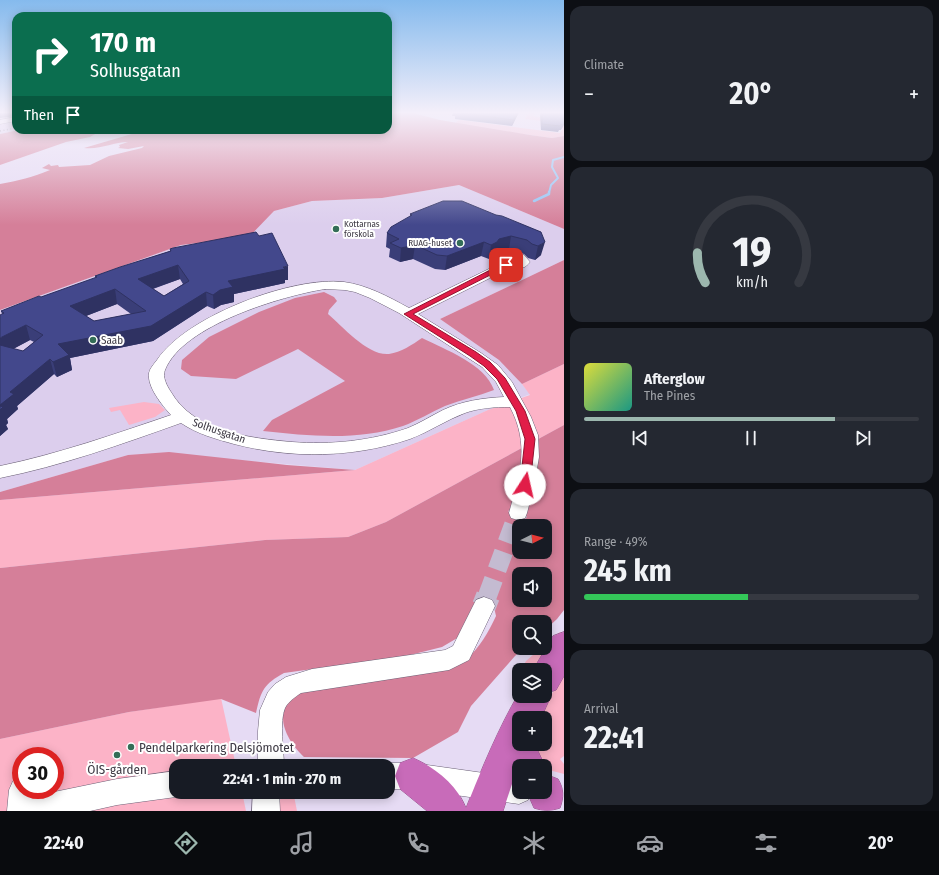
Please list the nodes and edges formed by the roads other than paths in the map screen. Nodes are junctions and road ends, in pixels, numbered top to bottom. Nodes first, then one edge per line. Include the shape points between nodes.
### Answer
1 (506, 265) dead end
2 (407, 314) junction
3 (515, 402) junction
4 (182, 417) junction
5 (0, 472) edge
6 (518, 513) tunnel mouth
7 (484, 606) tunnel mouth
8 (564, 646) edge
9 (552, 666) edge
10 (272, 759) edge
11 (401, 776) edge
12 (169, 785) edge
13 (512, 793) edge
14 (266, 799) edge
15 (28, 802) edge
16 (266, 811) edge
17 (450, 811) edge

1 - 2 street
2 - 3 street, Solhusgatan via 487,364 501,378
2 - 4 street, Solhusgatan via 359,288 337,284 270,296 230,312 186,338 163,360 157,370 160,386
3 - 4 street, Solhusgatan via 483,403 465,407 412,433 351,447 278,447 243,441 194,424
3 - 6 street, Solhusgatan via 530,439 527,476
4 - 5 street via 115,440
7 - 10 street via 461,653 449,660 294,684 278,696 273,705 270,728
8 - 9 highway
11 - 13 street
11 - 17 highway via 442,800
12 - 15 street
14 - 16 street

